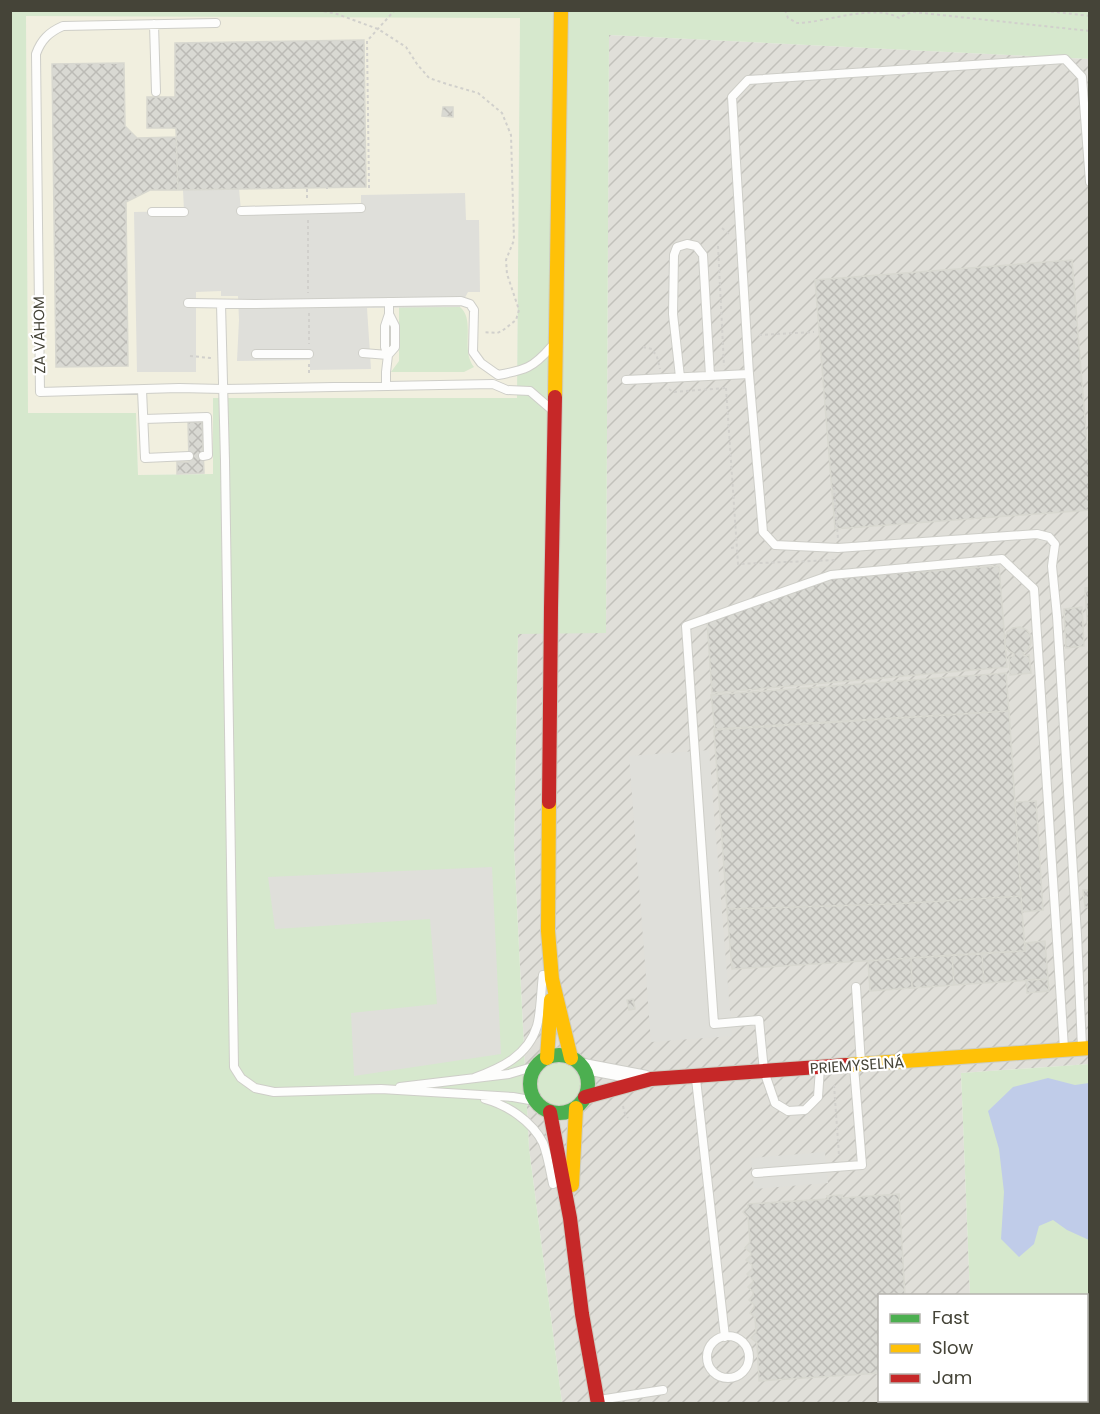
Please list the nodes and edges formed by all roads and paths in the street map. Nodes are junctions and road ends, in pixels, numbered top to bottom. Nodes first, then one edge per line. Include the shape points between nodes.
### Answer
1 (318, 10) edge
2 (395, 10) edge
3 (561, 10) edge
4 (786, 10) edge
5 (881, 10) edge
6 (1039, 10) edge
7 (886, 12) junction
8 (1089, 16) edge
9 (216, 23) dead end
10 (154, 24) junction
11 (378, 29) junction
12 (1089, 31) edge
13 (156, 92) dead end
14 (1089, 182) edge
15 (369, 188) dead end
16 (307, 189) dead end
17 (362, 208) dead end
18 (308, 209) junction
19 (241, 211) dead end
20 (152, 212) dead end
21 (184, 212) dead end
22 (389, 302) junction
23 (189, 303) dead end
24 (309, 303) junction
25 (222, 304) junction
26 (474, 332) junction
27 (556, 341) junction
28 (644, 347) dead end
29 (652, 349) dead end
30 (363, 353) dead end
31 (256, 354) dead end
32 (309, 354) junction
33 (388, 355) junction
34 (190, 356) dead end
35 (214, 359) dead end
36 (309, 374) dead end
37 (749, 374) junction
38 (498, 375) junction
39 (710, 376) junction
40 (680, 377) junction
41 (626, 380) dead end
42 (493, 384) junction
43 (386, 386) junction
44 (726, 388) dead end
45 (223, 389) junction
46 (142, 390) junction
47 (555, 413) junction
48 (144, 420) junction
49 (189, 456) dead end
50 (203, 456) dead end
51 (834, 487) dead end
52 (737, 547) junction
53 (731, 548) dead end
54 (838, 548) junction
55 (548, 932) junction
56 (552, 979) junction
57 (856, 987) dead end
58 (1086, 1048) edge
59 (1064, 1049) junction
60 (541, 1062) junction
61 (576, 1062) junction
62 (857, 1065) junction
63 (820, 1068) junction
64 (764, 1071) junction
65 (696, 1076) junction
66 (474, 1078) junction
67 (651, 1079) junction
68 (834, 1085) dead end
69 (381, 1089) junction
70 (469, 1095) junction
71 (535, 1101) junction
72 (580, 1102) junction
73 (623, 1103) dead end
74 (550, 1112) junction
75 (628, 1118) dead end
76 (840, 1167) junction
77 (756, 1173) dead end
78 (554, 1191) dead end
79 (566, 1219) junction
80 (725, 1336) junction
81 (663, 1390) dead end
82 (597, 1402) edge

1 - 11 path
2 - 11 path
3 - 27 main road
4 - 7 path via 788,18 797,23
5 - 7 path
6 - 8 path
7 - 12 path via 899,18 913,12
9 - 10 lane, ZA VÁHOM
10 - 13 lane
10 - 46 lane, ZA VÁHOM via 63,26 44,38 36,54 40,392
11 - 15 path via 367,41
11 - 26 path via 406,47 429,78 478,93 501,113 511,135 514,240 506,260 519,310 516,320 502,331
14 - 37 lane via 1083,77 1065,59 748,80 732,97
16 - 18 path
17 - 18 lane
18 - 19 lane
18 - 24 path
20 - 21 lane
22 - 24 lane
22 - 26 lane via 470,304 474,310
22 - 33 lane via 395,347
23 - 25 lane
24 - 25 lane
24 - 32 path
25 - 45 lane
26 - 38 lane via 473,352
27 - 38 lane via 522,371
27 - 47 main road
28 - 29 path
30 - 33 lane
31 - 32 lane
32 - 36 path
33 - 43 lane
34 - 35 path
37 - 39 lane
37 - 54 lane via 763,532 775,545
38 - 42 lane
39 - 40 lane
39 - 40 lane via 703,255 696,246 687,244 677,247 674,255 673,314
40 - 41 lane
42 - 43 lane, ZA VÁHOM
42 - 47 lane, ZA VÁHOM via 507,390 530,391
43 - 45 lane, ZA VÁHOM
44 - 52 path
45 - 46 lane, ZA VÁHOM
45 - 69 lane via 234,1067 255,1088 274,1092
46 - 48 lane
47 - 55 main road
48 - 49 lane via 146,458
48 - 50 lane via 207,417 208,455
51 - 54 path
52 - 53 path
52 - 54 path via 738,564 839,560
54 - 58 lane via 1037,534 1049,537 1054,544 1052,566
55 - 56 main road
55 - 66 lane via 537,1026 529,1043 515,1059
56 - 60 main road
56 - 61 main road
57 - 62 lane
58 - 59 main road, PRIEMYSELNÁ
59 - 62 main road, PRIEMYSELNÁ
59 - 64 lane via 1034,588 1002,559 831,574 686,626 714,1024 759,1020
60 - 61 main road via 560,1055
60 - 66 lane via 509,1074
60 - 71 main road via 531,1074
61 - 67 street, PRIEMYSELNÁ
61 - 72 main road via 588,1079 588,1090
62 - 63 main road, PRIEMYSELNÁ
62 - 76 lane via 862,1165
63 - 64 main road, PRIEMYSELNÁ
63 - 64 lane via 818,1097 805,1110 797,1111 788,1111 775,1103
64 - 65 main road, PRIEMYSELNÁ
65 - 67 main road, PRIEMYSELNÁ
65 - 80 lane
66 - 69 lane
67 - 72 main road, PRIEMYSELNÁ
68 - 76 path
69 - 70 lane
70 - 71 lane
70 - 78 lane via 497,1102 532,1128 542,1142
71 - 74 main road
72 - 74 main road via 563,1113
72 - 79 main road
73 - 75 path
74 - 79 main road
76 - 77 lane
79 - 82 main road
80 - 80 lane via 712,1343 707,1359 715,1374 731,1378 745,1369 749,1356 741,1341
81 - 82 lane

